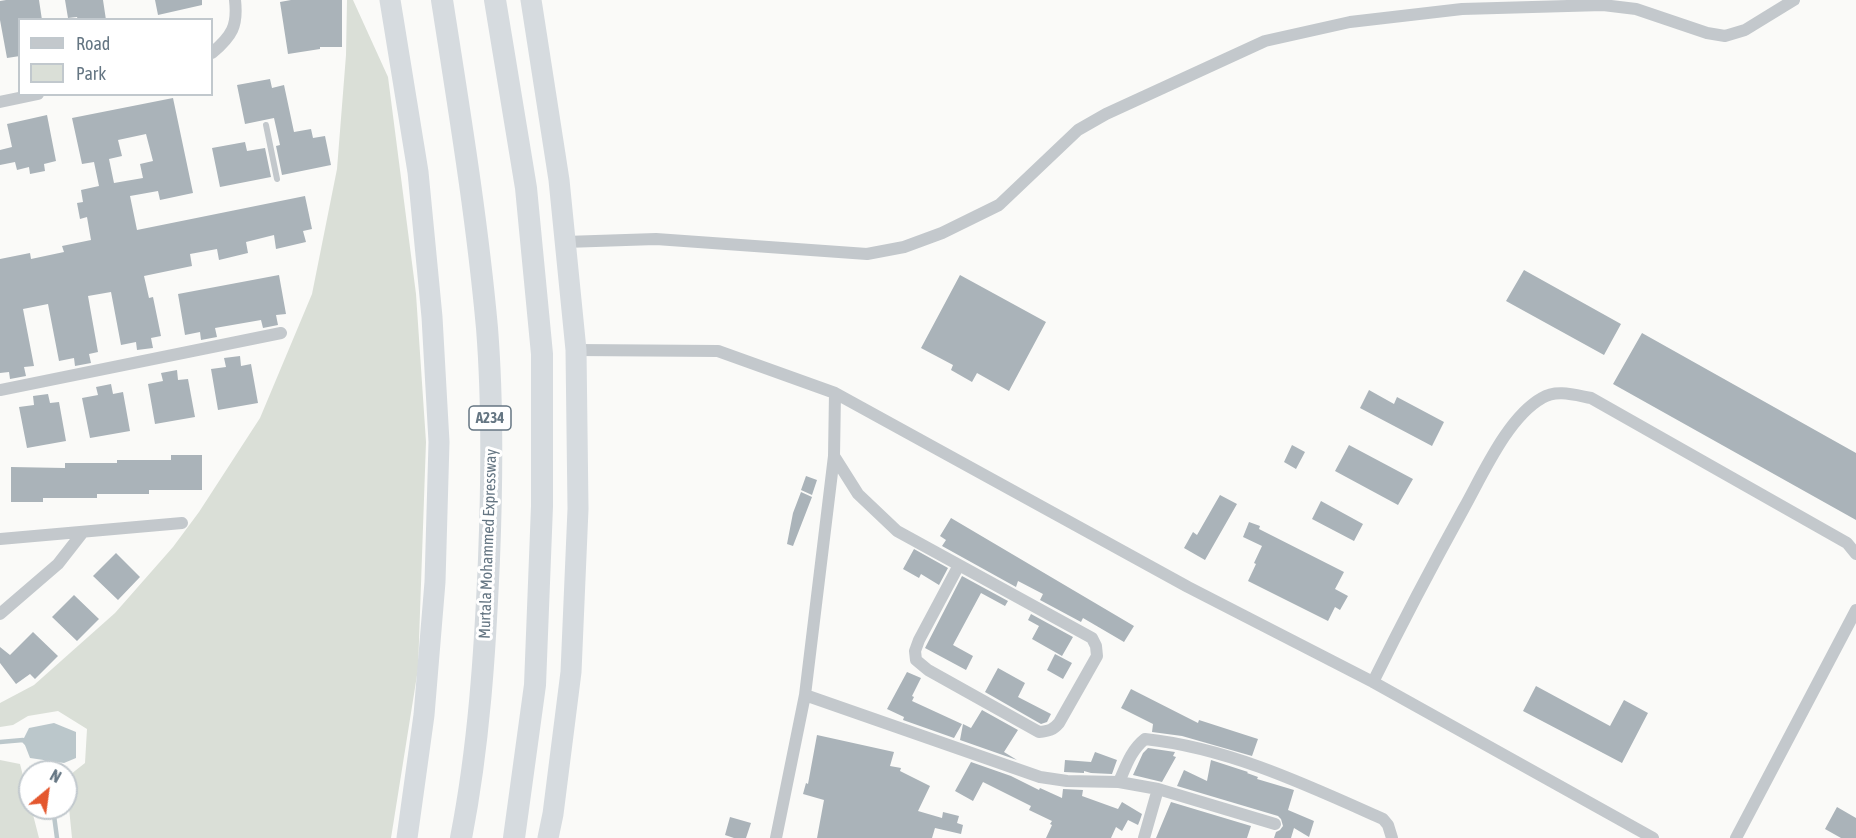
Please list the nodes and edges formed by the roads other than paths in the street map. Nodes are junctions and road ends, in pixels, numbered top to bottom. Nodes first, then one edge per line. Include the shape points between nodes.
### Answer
1 (235, 0) edge
2 (390, 0) edge
3 (442, 0) edge
4 (495, 0) edge
5 (531, 0) edge
6 (1794, 0) edge
7 (213, 52) edge
8 (28, 96) edge
9 (0, 102) edge
10 (266, 125) dead end
11 (278, 179) dead end
12 (565, 242) junction
13 (281, 333) dead end
14 (576, 350) junction
15 (0, 390) edge
16 (835, 393) junction
17 (834, 456) junction
18 (182, 523) dead end
19 (83, 531) junction
20 (0, 539) edge
21 (1856, 554) edge
22 (959, 565) junction
23 (1856, 610) edge
24 (0, 614) edge
25 (1373, 682) junction
26 (805, 696) junction
27 (1119, 782) junction
28 (1158, 789) junction
29 (1275, 824) dead end
30 (407, 838) edge
31 (461, 838) edge
32 (514, 838) edge
33 (548, 838) edge
34 (776, 838) edge
35 (1144, 838) edge
36 (1392, 838) edge
37 (1653, 838) edge
38 (1736, 838) edge

1 - 7 street via 233,30
2 - 30 highway via 418,172 439,442 433,604 424,715
3 - 31 highway, Murtala Mohammed Expressway / A234 via 487,329 492,474 486,641 469,799
4 - 32 highway via 525,188 542,354 542,506 535,685
5 - 12 highway
6 - 12 street via 1745,30 1725,36 1636,9 1603,5 1441,11 1350,21 1266,41 1106,114 1078,130 999,205 904,247 867,254 656,239
8 - 9 street
10 - 11 lane
12 - 14 highway
13 - 15 street
14 - 16 street via 718,351
14 - 33 highway via 578,509 571,672
16 - 17 street
16 - 25 street via 1188,587
17 - 22 street via 858,494 897,531
17 - 26 street
18 - 19 street
19 - 20 street
19 - 24 street via 58,564
21 - 25 street via 1847,543 1591,398 1568,393 1544,396 1523,411 1494,453
22 - 22 street via 1092,638 1097,656 1054,729 1039,732 916,660 919,640
23 - 38 street
25 - 37 street
26 - 27 street via 1040,777
26 - 34 street
27 - 28 street
27 - 36 street via 1138,744 1145,739 1167,741 1296,780 1383,819
28 - 29 street
28 - 35 street

